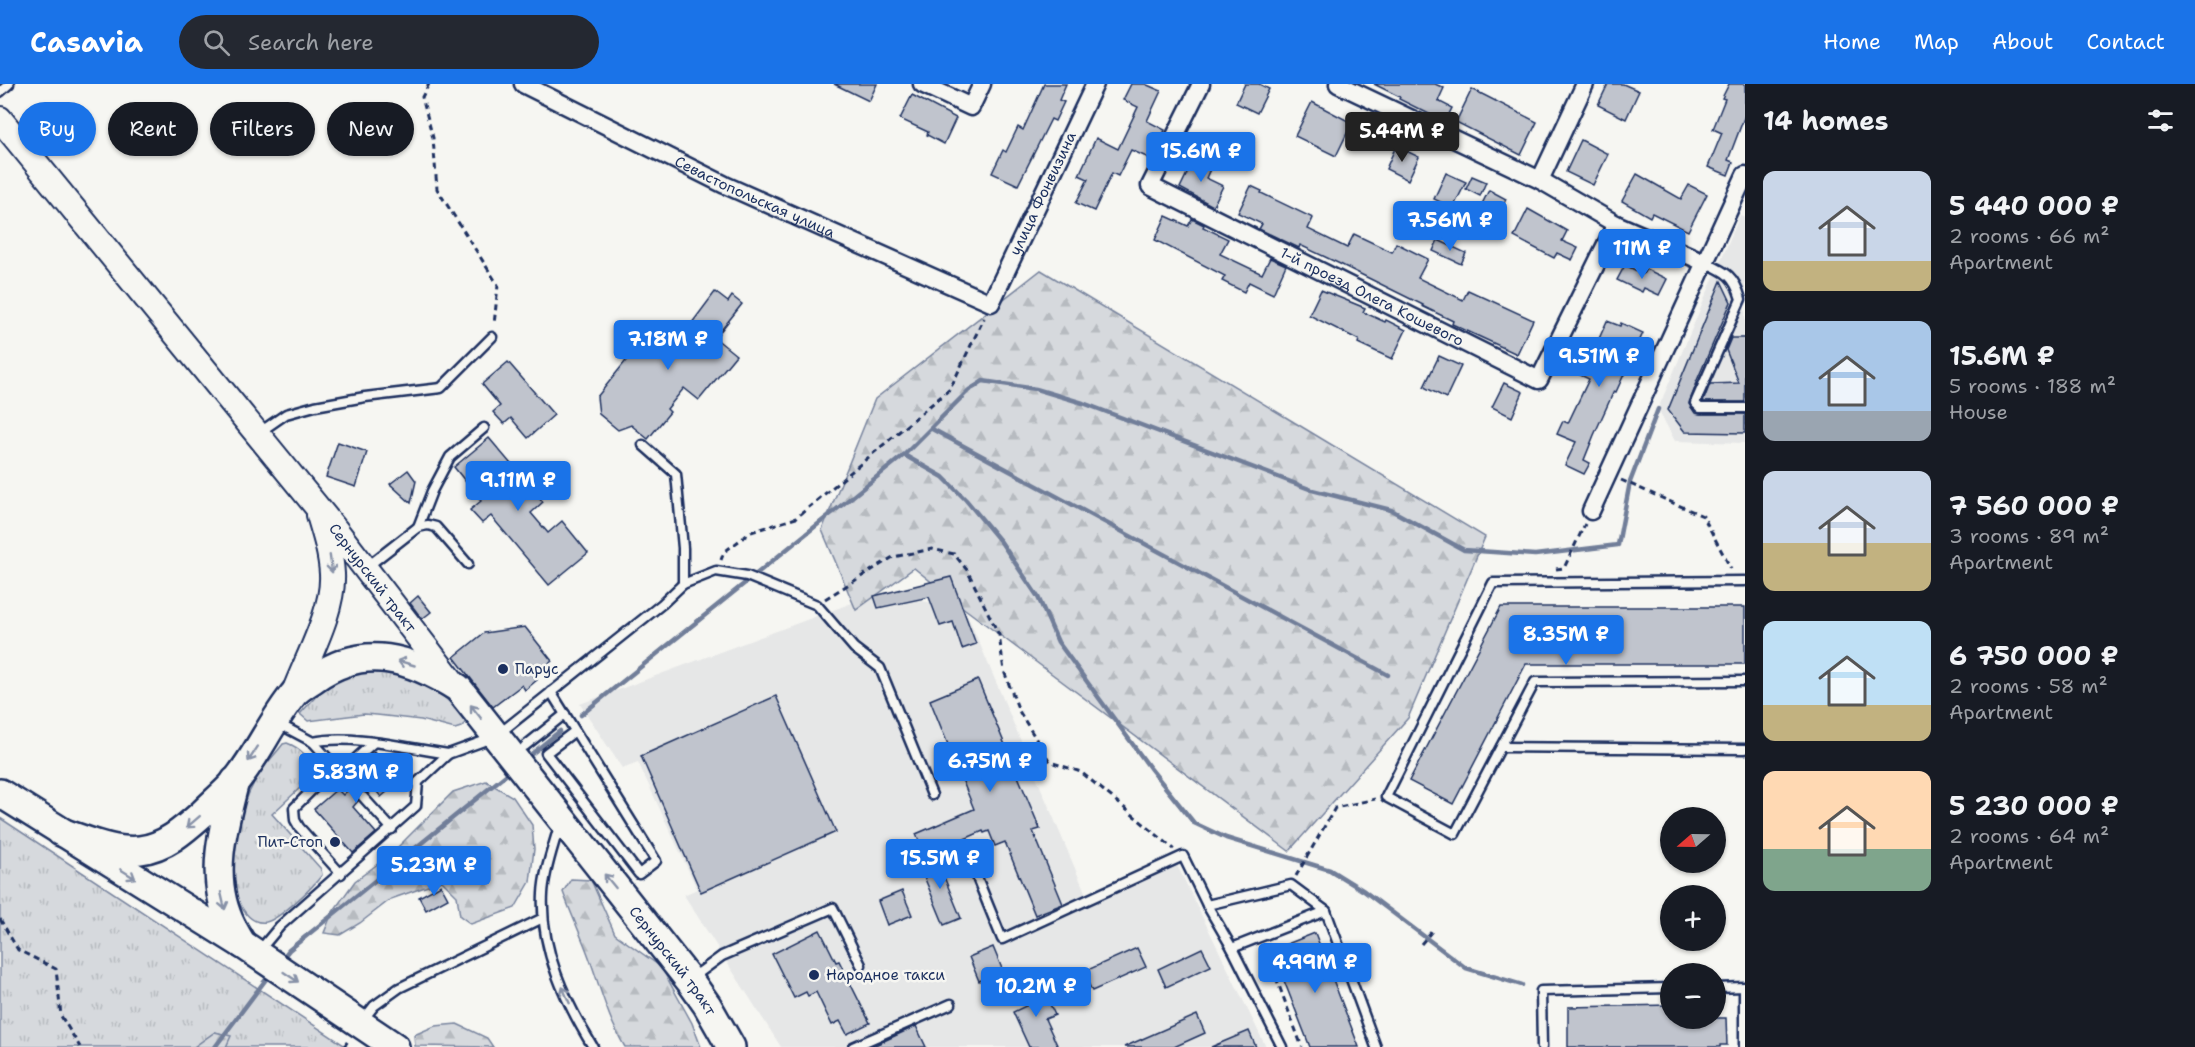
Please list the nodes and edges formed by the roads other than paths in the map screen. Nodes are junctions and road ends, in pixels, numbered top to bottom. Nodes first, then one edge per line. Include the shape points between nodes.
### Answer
1 (9, 84) edge
2 (524, 84) edge
3 (922, 84) edge
4 (982, 84) edge
5 (1095, 84) edge
6 (1201, 84) edge
7 (1339, 84) edge
8 (1585, 84) edge
9 (0, 92) edge
10 (0, 119) edge
11 (1745, 175) edge
12 (1540, 180) junction
13 (1617, 224) junction
14 (1704, 262) junction
15 (1741, 299) junction
16 (991, 303) joint
17 (1745, 311) edge
18 (492, 337) road end
19 (1745, 408) edge
20 (484, 428) dead end
21 (257, 434) junction
22 (643, 445) dead end
23 (317, 507) junction
24 (1591, 511) road end
25 (418, 527) junction
26 (468, 564) dead end
27 (365, 568) junction
28 (1741, 581) edge
29 (683, 584) junction
30 (1745, 681) edge
31 (458, 688) junction
32 (551, 692) junction
33 (294, 693) junction
34 (565, 714) junction
35 (274, 721) junction
36 (575, 731) junction
37 (495, 737) junction
38 (313, 742) junction
39 (374, 743) junction
40 (525, 746) dead end
41 (1501, 747) junction
42 (1745, 749) edge
43 (448, 754) junction
44 (341, 772) junction
45 (235, 781) junction
46 (353, 786) dead end
47 (0, 793) edge
48 (932, 795) dead end
49 (363, 797) dead end
50 (561, 819) junction
51 (392, 829) junction
52 (61, 832) junction
53 (340, 874) junction
54 (978, 880) dead end
55 (1207, 905) junction
56 (1326, 911) junction
57 (543, 918) junction
58 (1233, 948) junction
59 (249, 949) junction
60 (861, 965) dead end
61 (690, 981) junction
62 (1726, 987) edge
63 (1660, 988) edge
64 (951, 1004) dead end
65 (360, 1023) junction
66 (395, 1047) edge
67 (593, 1047) edge
68 (731, 1047) edge
69 (853, 1047) edge
70 (1282, 1047) edge
71 (1376, 1047) edge
72 (1542, 1047) edge
73 (1744, 1047) edge

1 - 9 lane
2 - 16 street, Севастопольская улица via 724,185
3 - 4 street via 971,107
5 - 16 street, улица Фонвизина
6 - 13 street, 1-й проезд Олега Кошевого via 1150,186 1539,380
7 - 12 street
8 - 12 street
10 - 21 main road, Сернурский тракт
11 - 14 street
12 - 13 street
13 - 14 street
14 - 15 lane via 1727,273 1737,285
14 - 24 street
15 - 17 lane
15 - 19 lane via 1695,403 1700,408
18 - 21 lane via 441,388 315,406 286,414
20 - 25 lane via 450,457
21 - 23 main road, Сернурский тракт
22 - 29 lane via 676,474
23 - 27 main road, Сернурский тракт
23 -> 33 main road via 332,585 328,610
25 - 26 lane via 436,527
25 - 27 lane
27 - 31 main road, Сернурский тракт
28 - 41 lane via 1493,583 1386,797 1455,834
29 - 32 lane
29 - 48 lane via 716,571 747,576 817,604 854,648 880,668
30 - 41 lane via 1535,682
31 -> 33 main road via 410,664 371,657 340,664
37 -> 31 main road, Сернурский тракт
32 - 34 lane
32 - 37 lane
33 - 35 main road
34 - 36 lane
34 - 40 lane
35 - 38 lane
35 -> 45 main road
36 - 36 lane via 656,861 639,874 546,753
37 - 43 lane
37 - 50 main road, Сернурский тракт
38 - 39 lane via 324,739
38 - 44 lane
39 - 43 lane
39 - 44 lane
41 - 42 lane
43 - 51 lane via 418,782 416,806
44 - 46 lane
44 - 53 lane via 321,781 298,802 293,814 299,827
45 -> 52 main road via 193,822 152,848 121,850
45 -> 59 main road via 219,855 219,879 227,917
47 - 52 main road
49 - 51 lane
50 - 57 lane via 543,892
61 -> 50 main road, Сернурский тракт
51 - 53 lane
52 -> 59 main road
53 - 59 lane
54 - 55 lane via 1002,939 1183,856
55 - 56 lane via 1291,885
55 - 58 lane
56 - 58 lane
56 - 71 lane
57 - 65 lane via 399,988 374,1006
67 -> 57 lane via 556,972
58 - 70 lane
59 -> 65 main road
60 - 61 lane via 832,908 722,956
61 - 68 main road, Сернурский тракт
62 - 73 lane via 1744,987
63 - 72 lane via 1541,991
64 - 69 lane
65 - 66 main road

